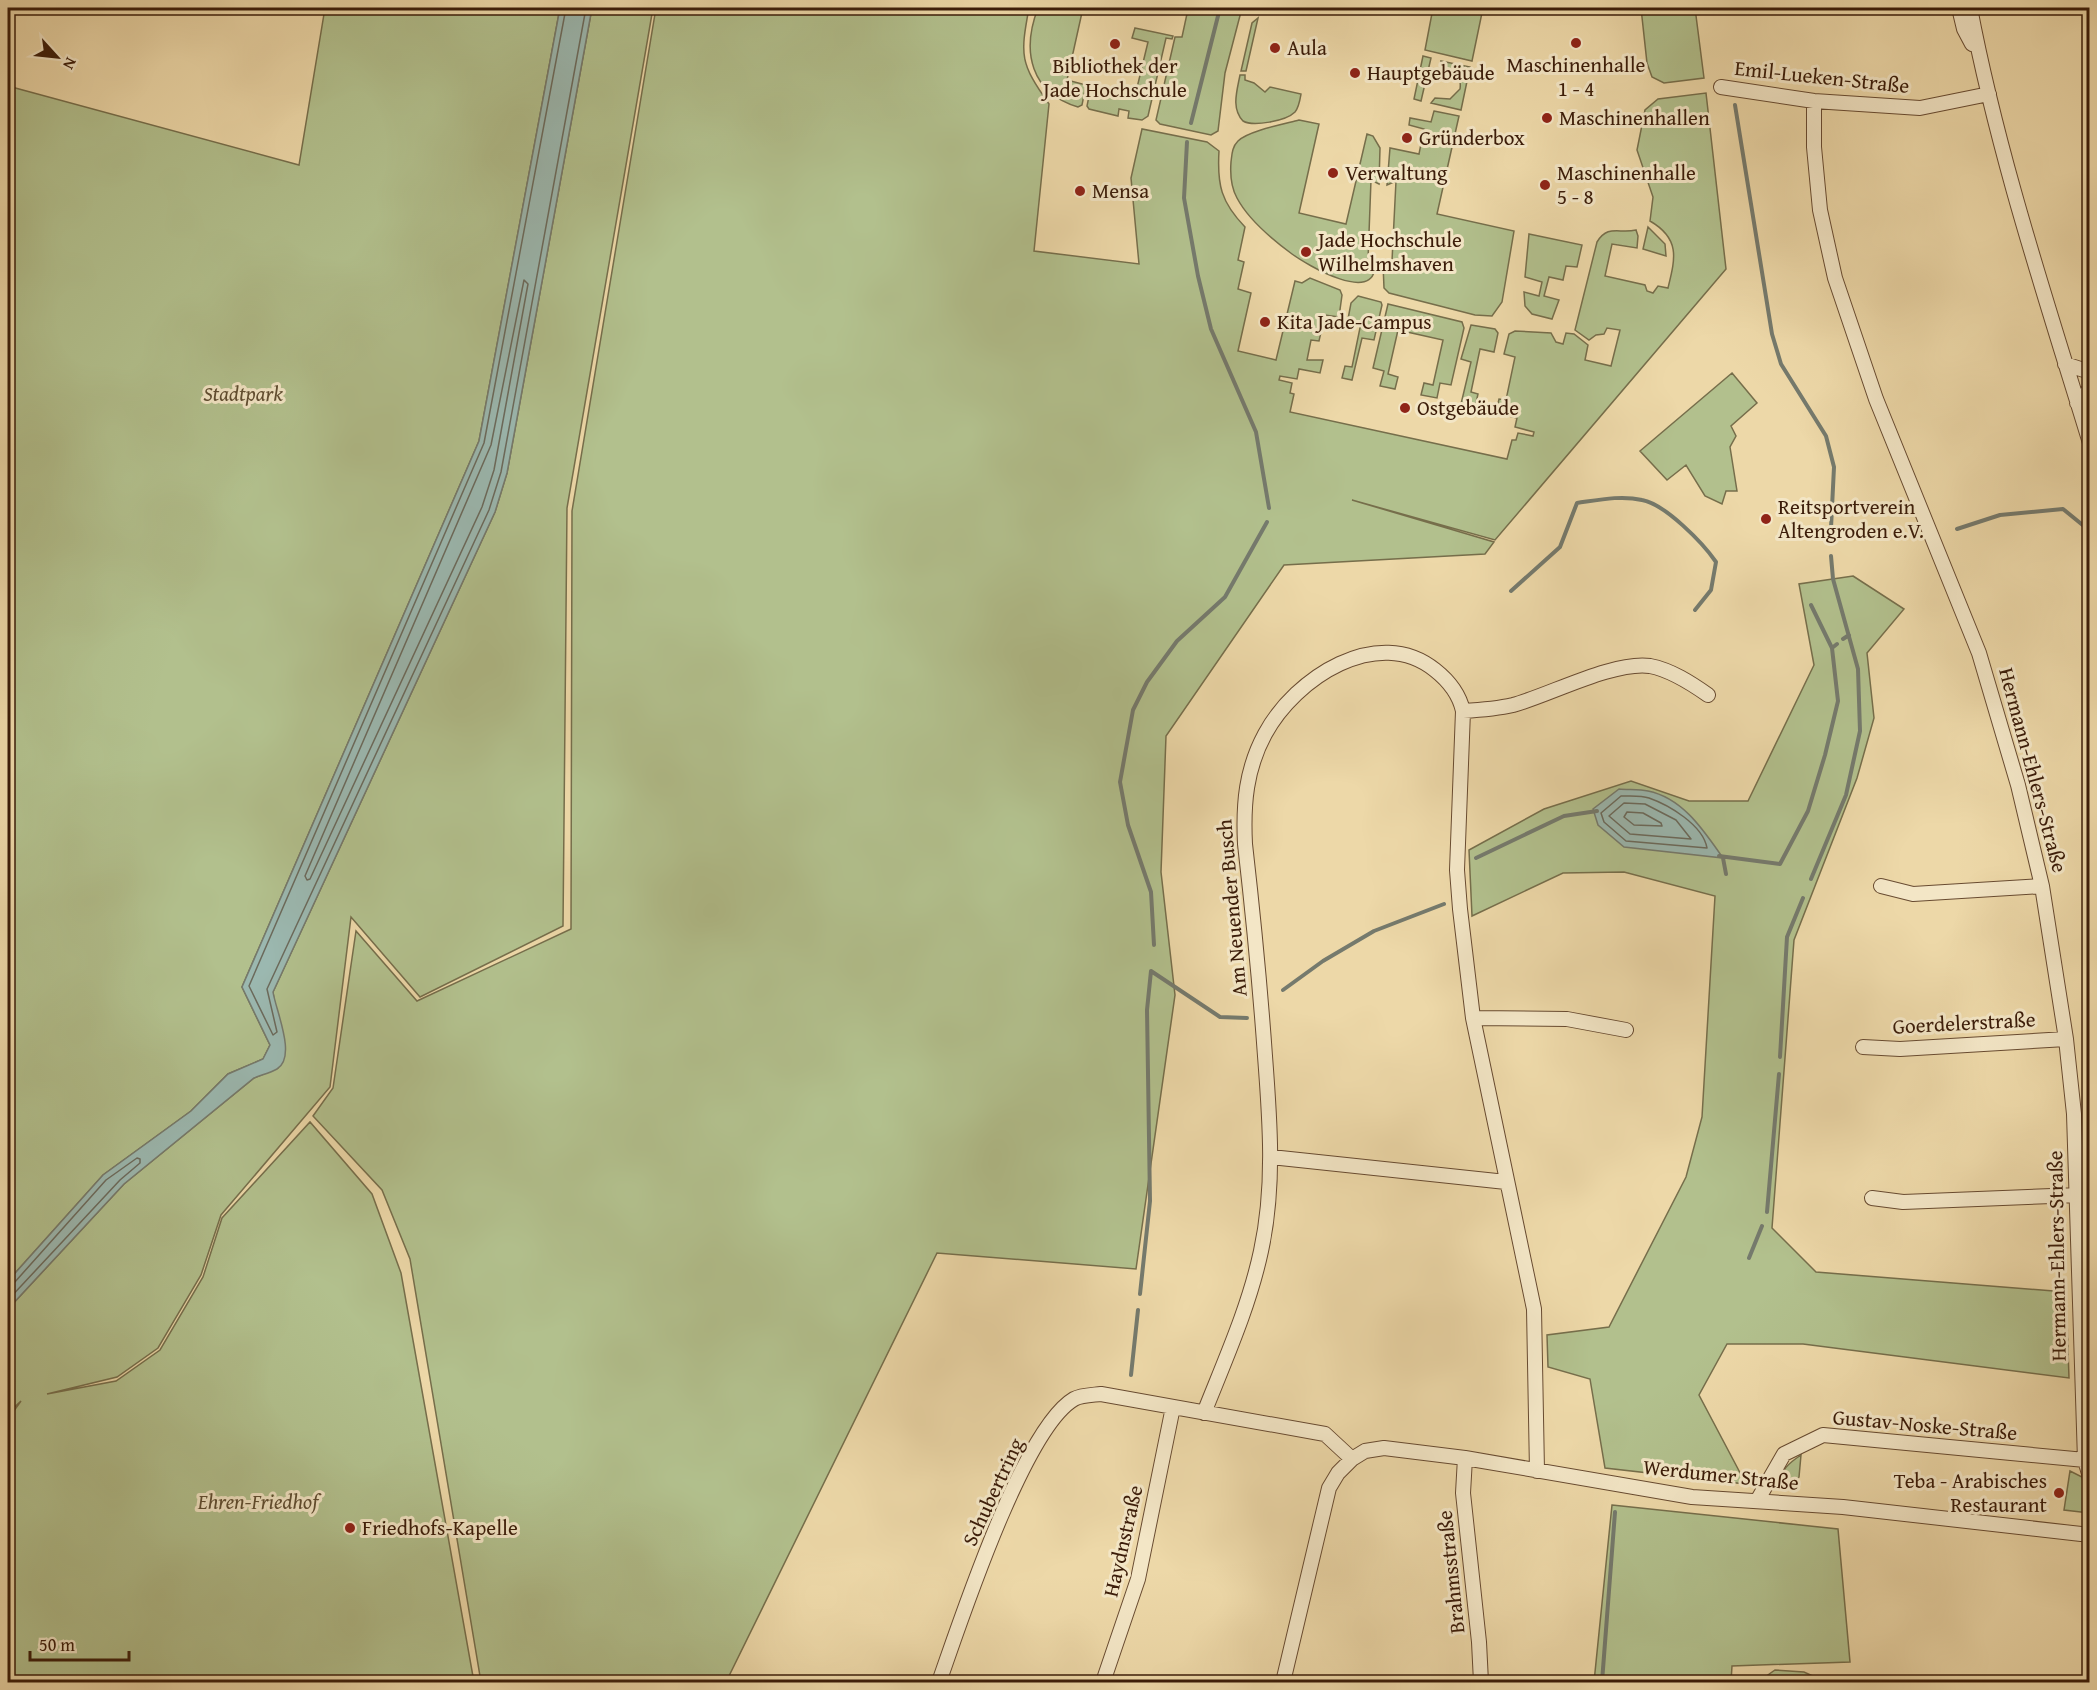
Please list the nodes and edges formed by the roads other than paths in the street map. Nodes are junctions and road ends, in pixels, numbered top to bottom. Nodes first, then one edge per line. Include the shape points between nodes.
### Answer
1 (1959, 8) edge
2 (1970, 8) edge
3 (1979, 56) junction
4 (1721, 87) dead end
5 (1989, 94) junction
6 (1814, 100) junction
7 (2065, 364) junction
8 (2090, 372) edge
9 (2090, 389) edge
10 (2077, 403) junction
11 (2090, 443) edge
12 (1708, 695) dead end
13 (1462, 711) junction
14 (1881, 886) dead end
15 (2042, 886) junction
16 (1473, 1018) junction
17 (1626, 1030) dead end
18 (2066, 1039) junction
19 (1863, 1047) dead end
20 (1271, 1157) junction
21 (1506, 1182) junction
22 (2078, 1196) junction
23 (1872, 1198) dead end
24 (1173, 1407) junction
25 (2086, 1410) edge
26 (1204, 1413) junction
27 (1465, 1458) junction
28 (1352, 1459) junction
29 (2085, 1460) junction
30 (1537, 1471) junction
31 (2090, 1477) edge
32 (1757, 1501) junction
33 (2090, 1535) edge
34 (939, 1683) edge
35 (1103, 1683) edge
36 (1283, 1683) edge
37 (1481, 1683) edge

1 - 3 street via 1964,29
2 - 3 street
3 - 5 street
4 - 6 street, Emil-Lueken-Straße
5 - 6 street, Emil-Lueken-Straße via 1920,108
5 - 7 street
6 - 15 street, Hermann-Ehlers-Straße via 1820,210 1835,278 1876,399 1979,653 2018,785
7 - 8 street
7 - 10 street
9 - 10 street
10 - 11 street
12 - 13 street via 1664,670 1638,666 1615,670 1513,705
13 - 16 street, Am Neuender Busch via 1457,870
13 - 20 street, Am Neuender Busch via 1461,701 1445,679 1416,657 1398,652 1358,656 1317,677 1299,693 1266,732 1255,755 1243,807 1260,979
14 - 15 street via 1913,894
15 - 18 street, Hermann-Ehlers-Straße
16 - 17 street via 1567,1019
16 - 21 street, Am Neuender Busch
18 - 19 street, Goerdelerstraße via 1900,1049
18 - 22 street, Hermann-Ehlers-Straße
20 - 21 street
20 - 26 street, Am Neuender Busch via 1262,1248 1255,1276
21 - 30 street, Am Neuender Busch via 1534,1309
22 - 23 street via 1903,1202
22 - 25 street, Hermann-Ehlers-Straße
24 - 26 street, Schubertring
24 - 34 street, Schubertring via 1101,1394 1074,1399 1052,1420 1019,1477
24 - 35 street, Haydnstraße via 1138,1580
25 - 29 street, Hermann-Ehlers-Straße
26 - 28 street, Schubertring via 1325,1434
27 - 28 street, Werdumer Straße via 1384,1448
27 - 30 street, Werdumer Straße
27 - 37 street, Brahmsstraße via 1463,1493
28 - 36 street via 1329,1488
29 - 31 street, Hermann-Ehlers-Straße
29 - 32 street, Gustav-Noske-Straße via 1823,1435 1784,1454
30 - 32 street, Werdumer Straße via 1692,1497
32 - 33 street, Werdumer Straße

